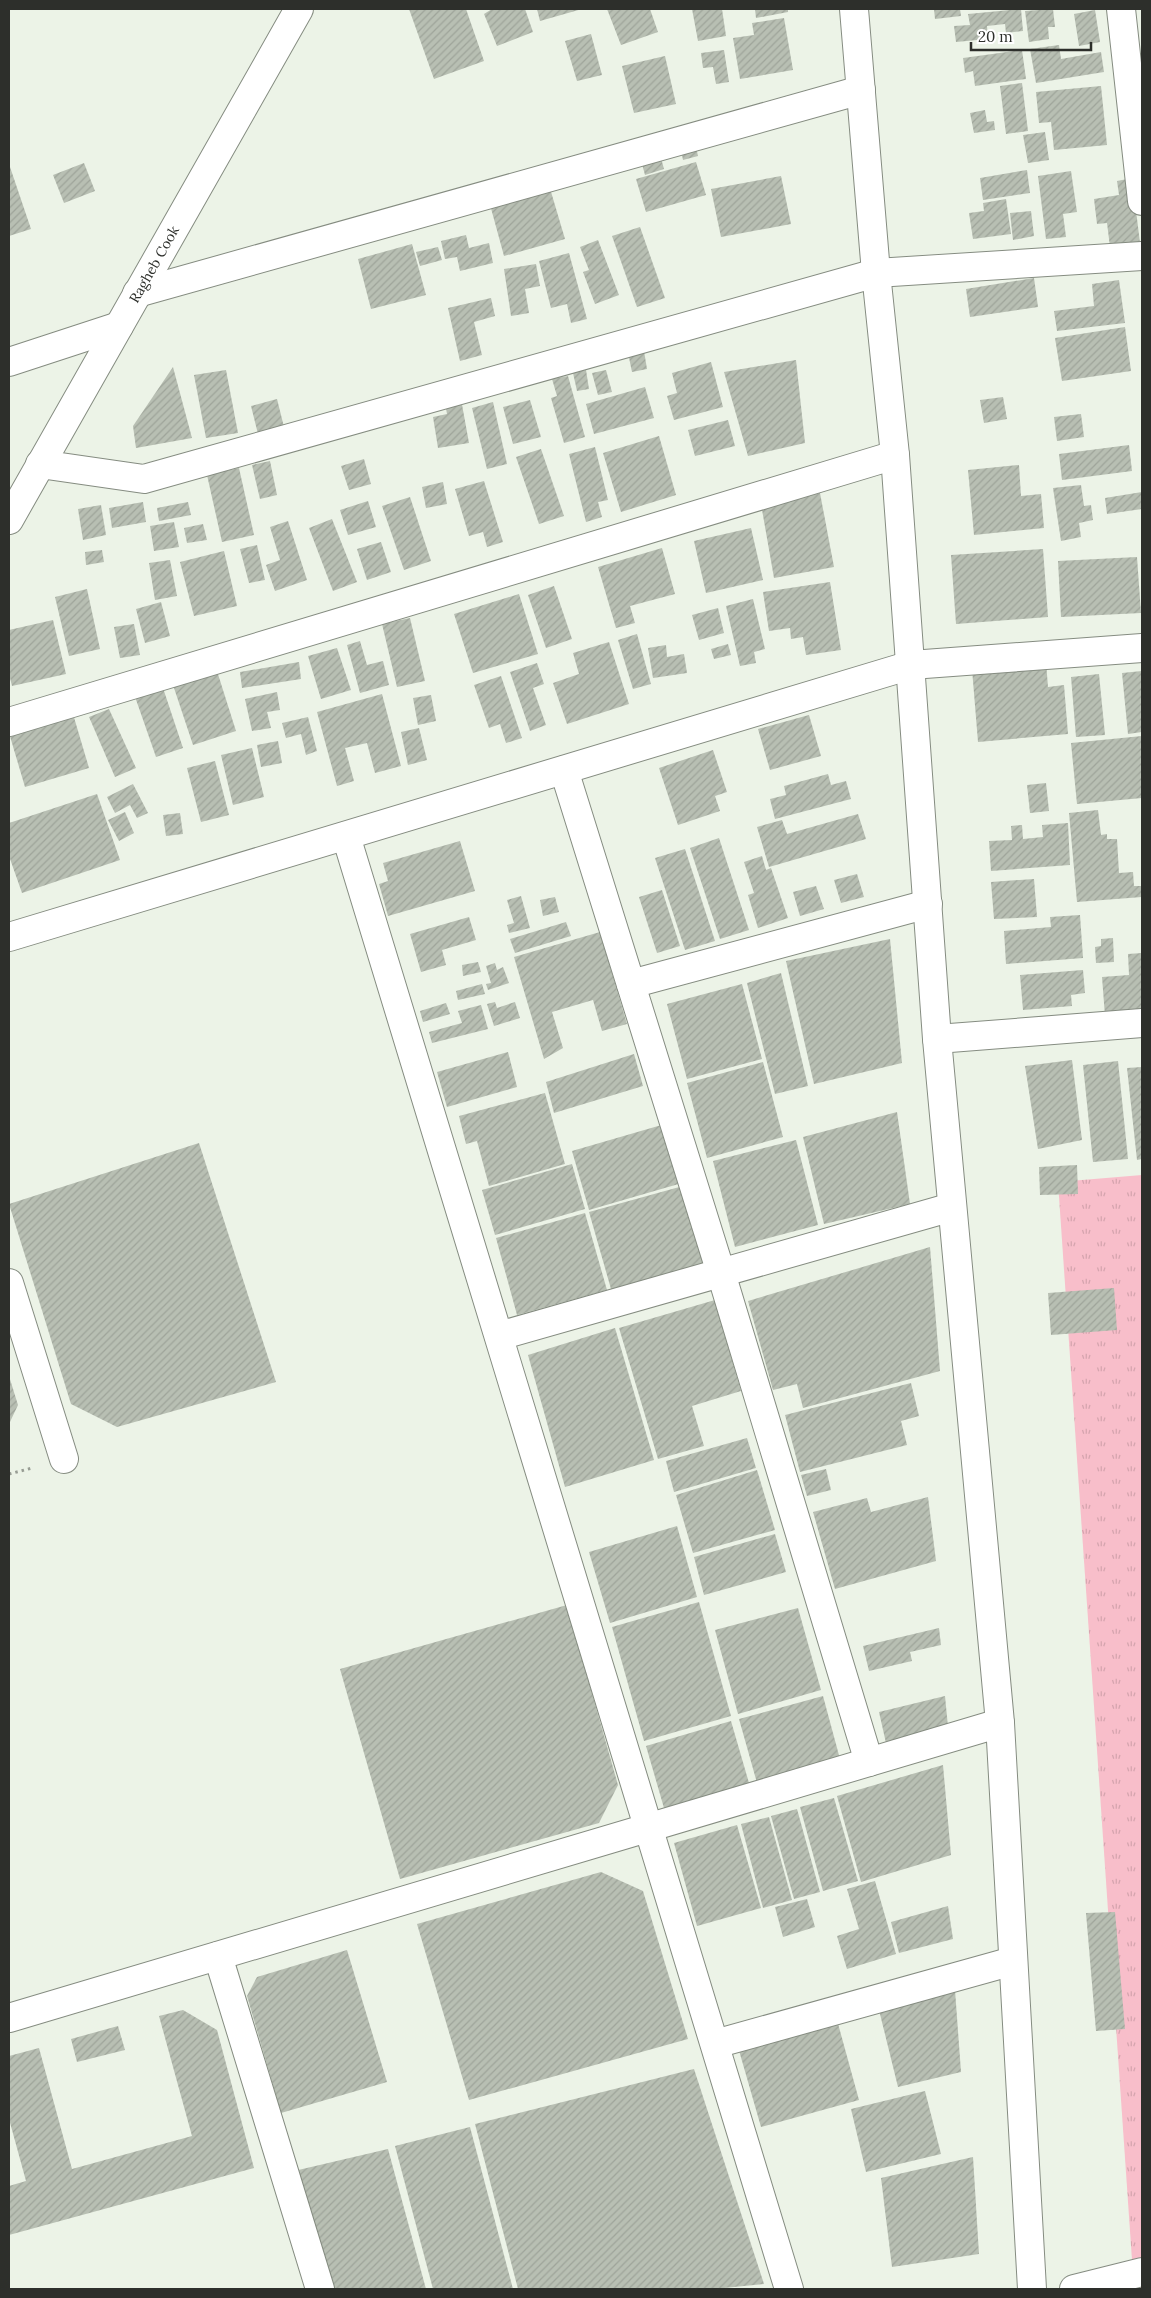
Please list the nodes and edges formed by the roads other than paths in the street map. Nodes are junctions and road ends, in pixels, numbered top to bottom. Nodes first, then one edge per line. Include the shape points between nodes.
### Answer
1 (299, 9) edge
2 (854, 9) edge
3 (1121, 9) edge
4 (861, 90) junction
5 (1142, 201) edge
6 (1142, 256) edge
7 (876, 273) junction
8 (137, 293) junction
9 (119, 326) junction
10 (9, 362) edge
11 (895, 455) junction
12 (40, 464) junction
13 (9, 520) edge
14 (1142, 648) edge
15 (912, 665) junction
16 (9, 722) edge
17 (564, 770) junction
18 (346, 836) junction
19 (928, 904) junction
20 (9, 937) edge
21 (631, 984) junction
22 (1142, 1023) edge
23 (937, 1039) junction
24 (952, 1207) junction
25 (721, 1273) junction
26 (9, 1282) edge
27 (499, 1336) junction
28 (64, 1460) dead end
29 (1000, 1723) junction
30 (869, 1762) junction
31 (650, 1828) junction
32 (218, 1956) junction
33 (1013, 1961) junction
34 (9, 2018) edge
35 (715, 2044) junction
36 (1142, 2272) edge
37 (320, 2289) edge
38 (789, 2289) edge
39 (1032, 2289) edge
40 (1074, 2289) edge

1 - 8 street, Ragheb Cook
2 - 4 street
3 - 5 street
4 - 7 street
4 - 8 street
6 - 7 street
7 - 11 street
7 - 12 street via 144,478
8 - 9 street, Ragheb Cook
9 - 10 street
9 - 12 street, Ragheb Cook
11 - 15 street
11 - 16 street
12 - 13 street, Ragheb Cook
14 - 15 street
15 - 17 street
15 - 19 street
17 - 18 street
17 - 21 street
18 - 20 street
18 - 27 street
19 - 21 street
19 - 23 street
21 - 25 street
22 - 23 street
23 - 24 street
24 - 25 street
24 - 29 street
25 - 27 street
25 - 30 street
26 - 28 street
27 - 31 street
29 - 30 street
29 - 33 street
30 - 31 street
31 - 32 street
31 - 35 street
32 - 34 street
32 - 37 street
33 - 35 street
33 - 39 street
35 - 38 street
36 - 40 street

